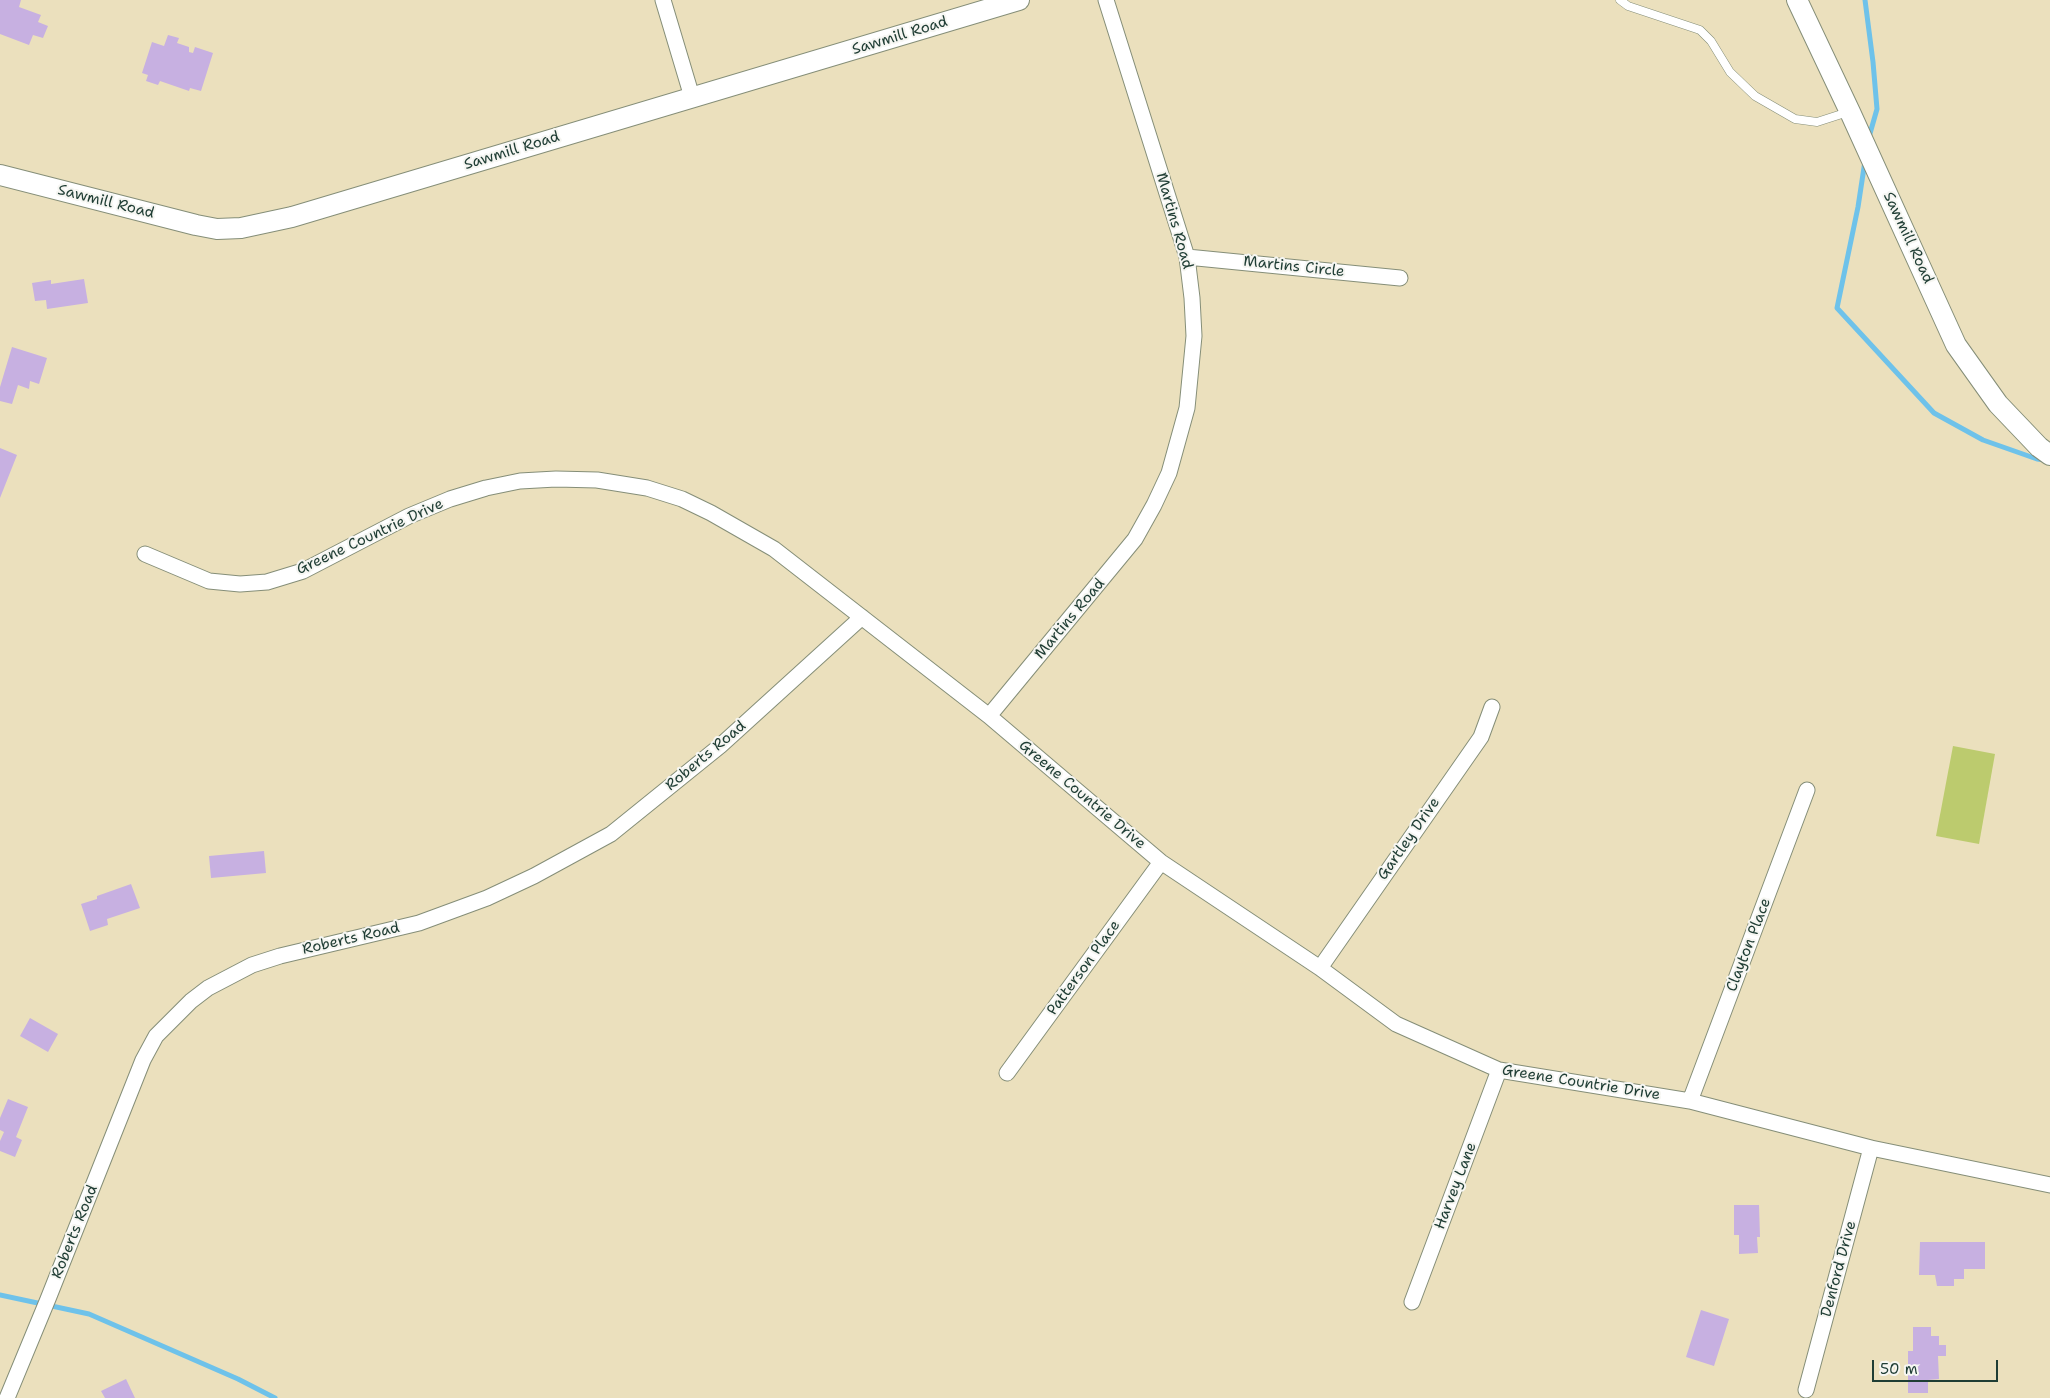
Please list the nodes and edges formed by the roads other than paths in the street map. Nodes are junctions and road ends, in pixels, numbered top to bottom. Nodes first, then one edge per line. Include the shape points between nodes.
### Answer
1 (663, 0) edge
2 (1019, 0) edge
3 (1106, 0) edge
4 (1620, 0) edge
5 (1796, 0) edge
6 (692, 97) junction
7 (1850, 112) junction
8 (0, 175) edge
9 (1187, 257) junction
10 (1400, 278) dead end
11 (2050, 455) edge
12 (145, 554) dead end
13 (862, 617) junction
14 (1492, 706) dead end
15 (990, 716) junction
16 (1807, 790) dead end
17 (1161, 862) junction
18 (1320, 968) junction
19 (1499, 1070) junction
20 (1007, 1073) dead end
21 (1690, 1101) junction
22 (1871, 1148) junction
23 (2050, 1185) edge
24 (1412, 1302) dead end
25 (1806, 1390) dead end
26 (7, 1398) edge

1 - 6 street
2 - 6 street, Sawmill Road
3 - 9 street, Martins Road
4 - 7 lane via 1628,6 1700,30 1711,41 1730,72 1755,96 1795,119 1816,122
5 - 7 street, Sawmill Road
6 - 8 street, Sawmill Road via 301,215 241,228 217,229 196,225
7 - 11 street, Sawmill Road via 1956,345 1998,404
9 - 10 street, Martins Circle
9 - 15 street, Martins Road via 1194,336 1191,378 1187,408 1169,473 1134,539
12 - 13 street, Greene Countrie Drive via 209,580 240,584 266,582 302,571 450,499 520,481 598,480 647,488 711,512 774,548
13 - 15 street, Greene Countrie Drive
13 - 26 street, Roberts Road via 720,746 610,834 487,898 419,923 252,965 208,988 185,1006 156,1036 143,1060
14 - 18 street, Gartley Drive via 1480,737
15 - 17 street, Greene Countrie Drive
16 - 21 street, Clayton Place
17 - 18 street, Greene Countrie Drive
17 - 20 street, Patterson Place
18 - 19 street, Greene Countrie Drive via 1396,1024
19 - 21 street, Greene Countrie Drive
19 - 24 street, Harvey Lane
21 - 22 street, Greene Countrie Drive
22 - 23 street, Greene Countrie Drive
22 - 25 street, Denford Drive

